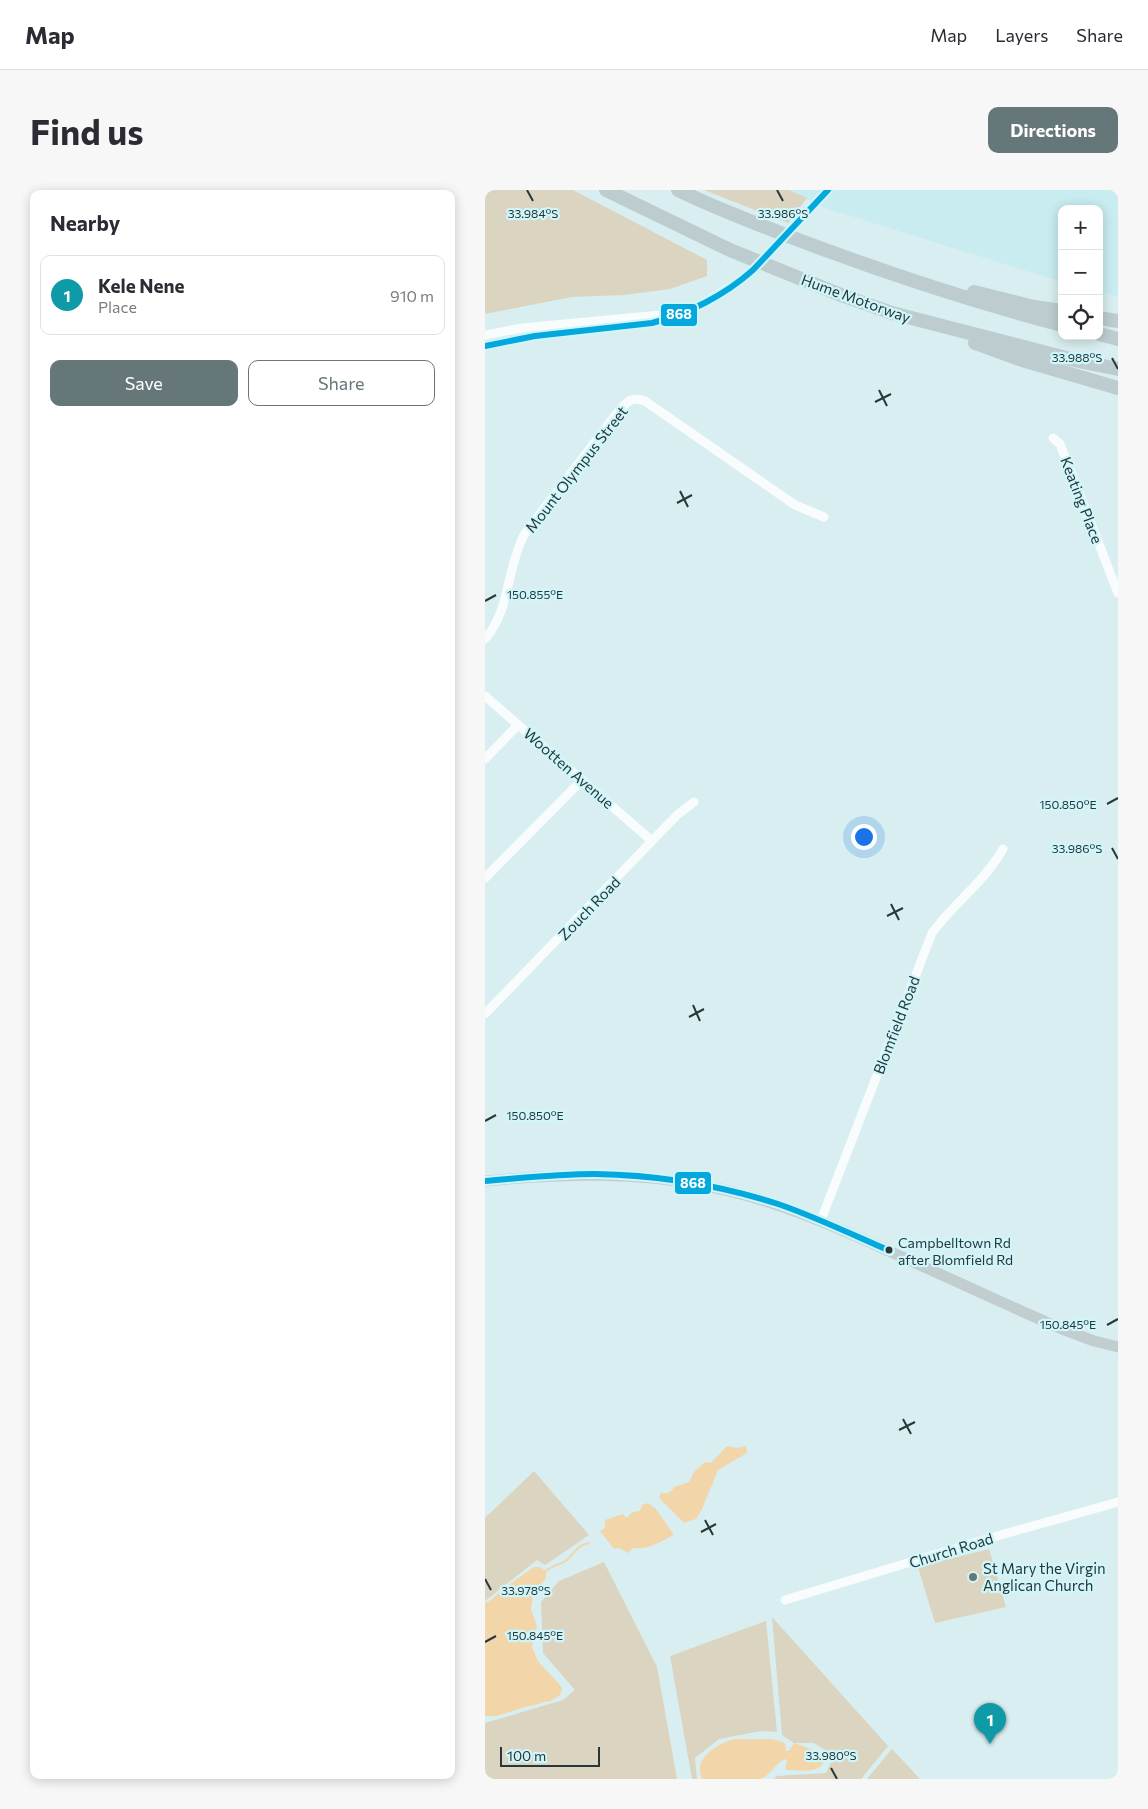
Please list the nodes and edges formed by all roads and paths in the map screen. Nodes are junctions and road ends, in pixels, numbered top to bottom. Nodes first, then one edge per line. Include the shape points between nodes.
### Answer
1 (606, 190) edge
2 (677, 190) edge
3 (828, 190) edge
4 (852, 261) junction
5 (683, 311) junction
6 (1058, 311) edge
7 (892, 313) junction
8 (1103, 319) edge
9 (1118, 321) edge
10 (1058, 324) edge
11 (1103, 335) edge
12 (485, 336) edge
13 (1118, 339) edge
14 (485, 346) edge
15 (1118, 369) edge
16 (1118, 388) edge
17 (1053, 438) dead end
18 (824, 517) dead end
19 (1118, 593) edge
20 (485, 639) edge
21 (485, 696) edge
22 (518, 725) junction
23 (485, 759) edge
24 (582, 780) junction
25 (693, 802) dead end
26 (652, 841) junction
27 (1003, 849) dead end
28 (485, 878) edge
29 (485, 1014) edge
30 (485, 1181) edge
31 (821, 1220) junction
32 (1118, 1347) edge
33 (1118, 1502) edge
34 (785, 1600) dead end

1 - 7 highway, Hume Motorway via 730,250
2 - 4 highway
3 - 5 street via 744,278 703,304
4 - 6 highway via 899,268 971,291
4 - 10 highway via 930,288
5 - 12 street via 651,317 522,328
5 - 14 street via 668,320 652,323 535,336
7 - 15 highway, Hume Motorway
7 - 16 highway via 1022,360
8 - 9 highway
11 - 13 highway
17 - 19 street, Keating Place via 1060,444
18 - 20 street, Mount Olympus Street via 795,505 645,401 631,399 524,536 514,558 500,613
21 - 22 street, Wootten Avenue
22 - 23 street
22 - 24 street, Wootten Avenue
24 - 26 street, Wootten Avenue
24 - 28 street
25 - 26 street, Zouch Road
26 - 29 street, Zouch Road
27 - 31 street, Blomfield Road via 995,864 931,933
30 - 31 main road via 596,1174 674,1181 744,1195
31 - 32 main road via 1062,1329 1094,1342
33 - 34 street, Church Road

